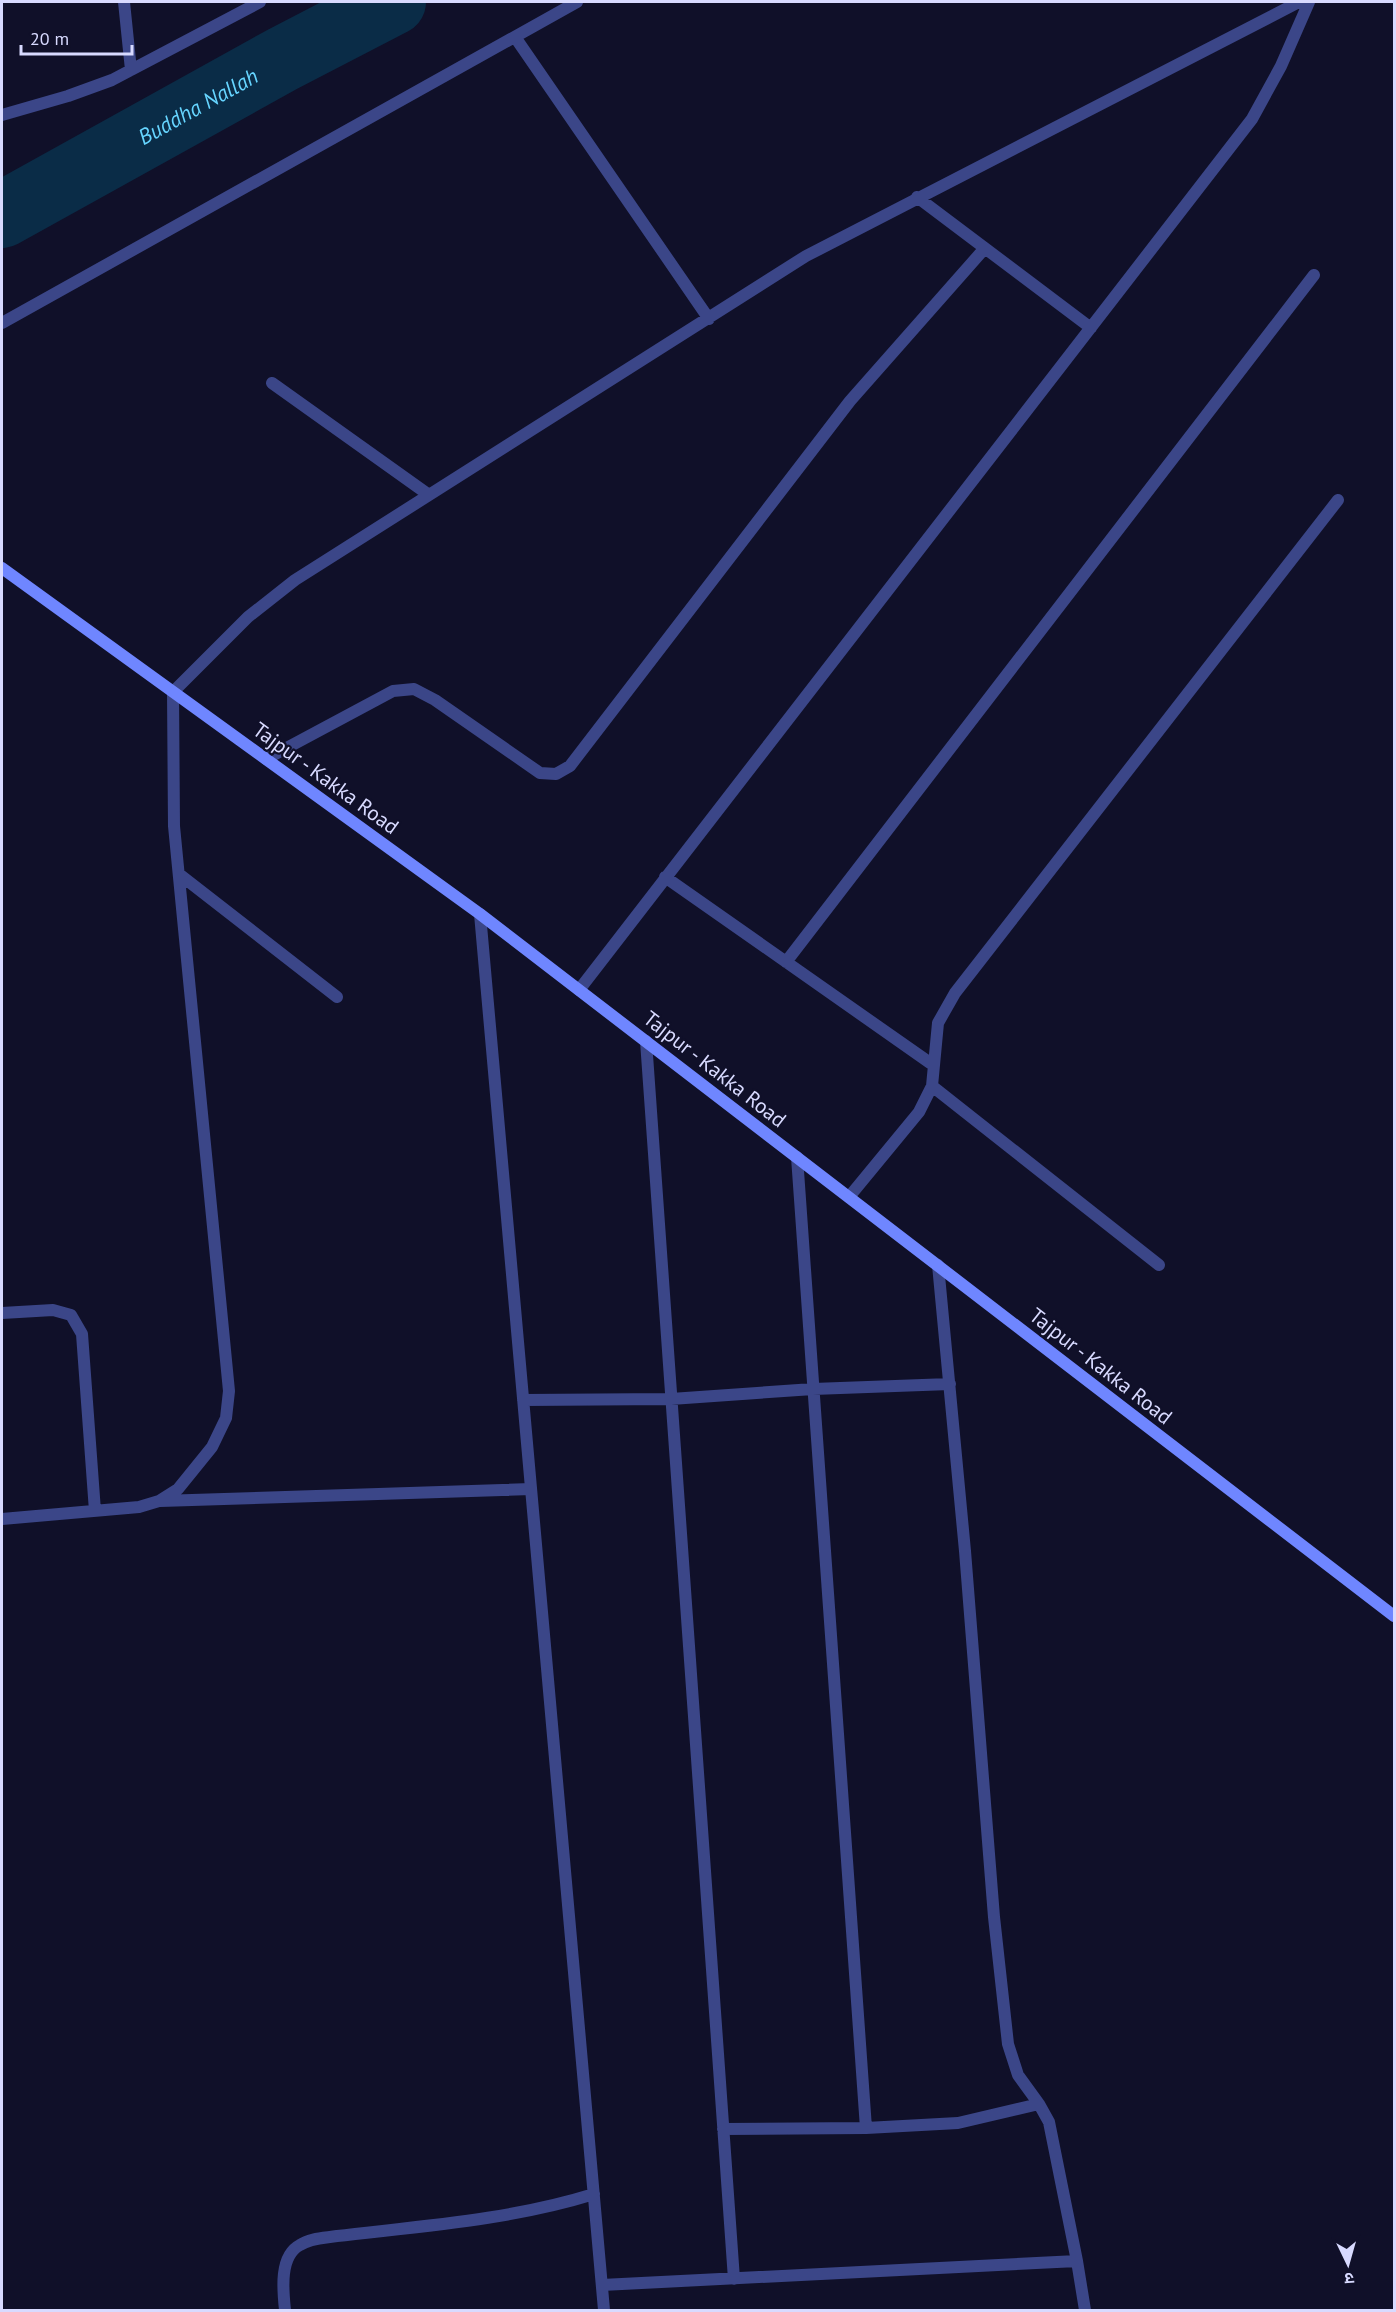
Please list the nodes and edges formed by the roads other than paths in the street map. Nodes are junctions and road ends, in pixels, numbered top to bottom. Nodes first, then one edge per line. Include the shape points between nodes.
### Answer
1 (124, 2) edge
2 (260, 2) edge
3 (577, 2) edge
4 (1299, 2) edge
5 (1309, 2) edge
6 (515, 37) junction
7 (130, 70) junction
8 (2, 115) edge
9 (917, 197) junction
10 (985, 248) junction
11 (1314, 275) dead end
12 (709, 319) junction
13 (2, 323) edge
14 (1091, 328) junction
15 (272, 383) dead end
16 (429, 495) junction
17 (1338, 500) dead end
18 (2, 568) edge
19 (173, 692) junction
20 (266, 759) junction
21 (178, 874) junction
22 (665, 877) junction
23 (480, 914) junction
24 (786, 962) junction
25 (579, 990) junction
26 (337, 997) dead end
27 (646, 1041) junction
28 (933, 1065) junction
29 (932, 1086) junction
30 (797, 1157) junction
31 (849, 1197) junction
32 (1159, 1264) dead end
33 (938, 1265) junction
34 (2, 1313) edge
35 (950, 1384) junction
36 (813, 1389) junction
37 (671, 1399) junction
38 (523, 1400) junction
39 (531, 1489) junction
40 (159, 1501) junction
41 (95, 1511) junction
42 (2, 1519) edge
43 (1395, 1616) edge
44 (1039, 2104) junction
45 (866, 2128) junction
46 (723, 2130) junction
47 (594, 2194) junction
48 (1077, 2261) junction
49 (734, 2279) junction
50 (602, 2285) junction
51 (285, 2310) edge
52 (604, 2310) edge
53 (1085, 2310) edge

1 - 7 street
2 - 7 street
3 - 6 street
4 - 9 street
5 - 14 street via 1252,119
6 - 12 street
6 - 13 street
7 - 8 street via 68,96
9 - 10 street
9 - 12 street via 806,256
10 - 14 street
10 - 20 street via 850,401 570,766 556,774 540,773 414,689 393,691
11 - 24 street
12 - 16 street
14 - 22 street
15 - 16 street
16 - 19 street via 295,580 248,617
17 - 28 street via 955,993 938,1023
18 - 19 street, Tajpur - Kakka Road
19 - 20 street, Tajpur - Kakka Road
19 - 21 street
20 - 23 street, Tajpur - Kakka Road
21 - 26 street
21 - 40 street via 229,1391 226,1418 212,1447 178,1489
22 - 24 street
22 - 25 street
23 - 25 street, Tajpur - Kakka Road
23 - 38 street
24 - 28 street
25 - 27 street, Tajpur - Kakka Road
27 - 30 street, Tajpur - Kakka Road
27 - 37 street
28 - 29 street
29 - 31 street via 919,1112
29 - 32 street
30 - 31 street, Tajpur - Kakka Road
30 - 36 street
31 - 33 street, Tajpur - Kakka Road
33 - 35 street
33 - 43 street, Tajpur - Kakka Road
34 - 41 street via 53,1310 71,1315 82,1334
35 - 36 street
35 - 44 street via 1008,2044 1018,2075
36 - 37 street
36 - 45 street
37 - 38 street
37 - 46 street
38 - 39 street
39 - 40 street
39 - 47 street
40 - 41 street via 139,1508
41 - 42 street
44 - 45 street via 958,2123
44 - 48 street via 1049,2122
45 - 46 street
46 - 49 street
47 - 50 street
47 - 51 street via 516,2214 336,2236 298,2245 284,2272
48 - 49 street
48 - 53 street
49 - 50 street
50 - 52 street

